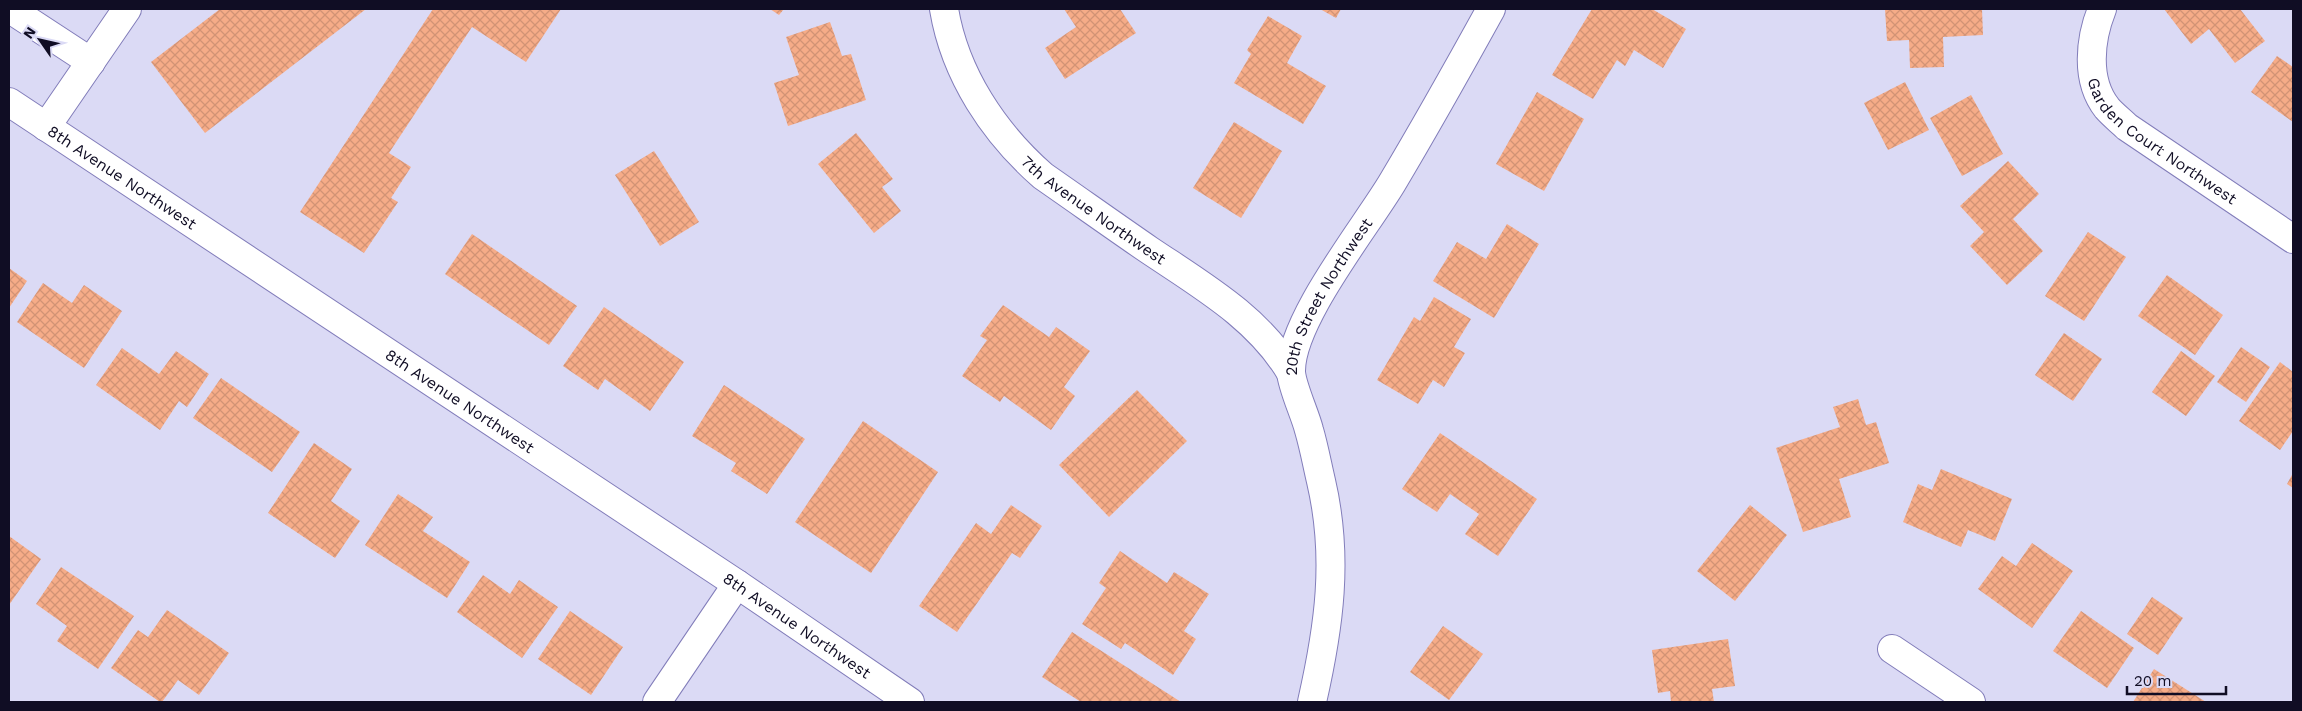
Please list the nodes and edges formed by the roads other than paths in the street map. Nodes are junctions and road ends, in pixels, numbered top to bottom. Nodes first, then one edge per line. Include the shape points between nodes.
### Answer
1 (10, 9) edge
2 (127, 9) edge
3 (944, 9) edge
4 (1491, 9) edge
5 (2102, 9) edge
6 (91, 62) junction
7 (9, 102) edge
8 (46, 127) junction
9 (2293, 238) edge
10 (1291, 373) junction
11 (737, 584) junction
12 (1892, 649) dead end
13 (657, 702) edge
14 (910, 702) edge
15 (1312, 702) edge
16 (1971, 702) edge

1 - 6 street
2 - 6 street
3 - 10 street, 7th Avenue Northwest via 959,61 980,102 999,132 1022,158 1223,300 1264,335
4 - 10 street, 20th Street Northwest via 1391,185 1319,295 1300,333
5 - 9 street, Garden Court Northwest via 2091,57 2095,82 2106,107 2127,127
6 - 8 street
7 - 8 street, 8th Avenue Northwest
8 - 11 street, 8th Avenue Northwest
10 - 15 street, 20th Street Northwest via 1323,490 1332,554 1330,600
11 - 13 street
11 - 14 street, 8th Avenue Northwest
12 - 16 street

